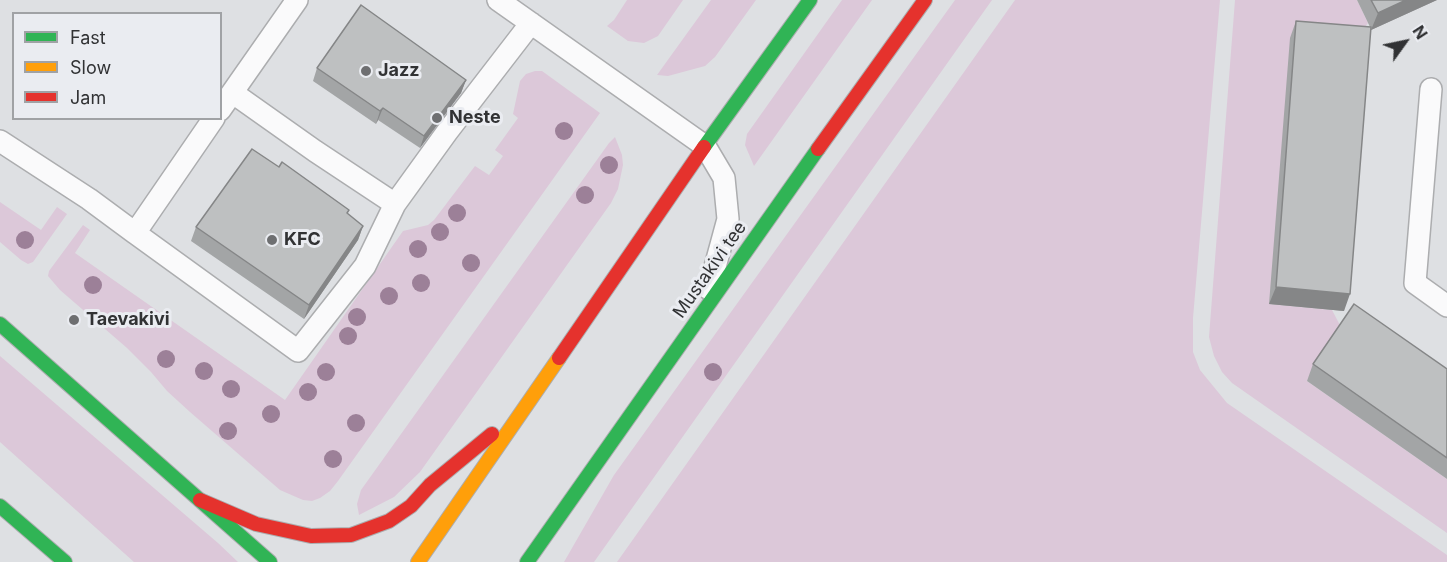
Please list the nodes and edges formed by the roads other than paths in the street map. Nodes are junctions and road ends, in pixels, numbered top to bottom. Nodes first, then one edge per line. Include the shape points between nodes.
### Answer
1 (297, 0) edge
2 (498, 0) edge
3 (810, 0) edge
4 (925, 0) edge
5 (531, 23) junction
6 (1431, 89) dead end
7 (226, 101) edge
8 (213, 120) edge
9 (0, 141) edge
10 (705, 146) junction
11 (395, 204) junction
12 (135, 233) junction
13 (1447, 306) edge
14 (703, 310) junction
15 (0, 324) edge
16 (523, 408) junction
17 (571, 498) junction
18 (200, 500) junction
19 (0, 506) edge
20 (65, 562) edge
21 (270, 562) edge
22 (418, 562) edge
23 (527, 562) edge
24 (541, 562) edge

1 - 7 lane
2 - 5 lane
3 - 10 main road
4 - 14 main road, Mustakivi tee
5 - 10 lane
5 - 11 lane
6 - 13 lane via 1415,283
7 - 11 lane via 315,151
8 - 12 lane
9 - 12 lane
10 - 14 lane via 724,178 728,219
10 - 16 main road
11 - 12 lane via 365,266 298,351
14 - 17 main road, Mustakivi tee
15 - 18 main road
16 - 18 main road via 430,485 411,506 389,521 351,535 311,536 267,527
16 - 22 main road
17 - 23 main road, Mustakivi tee
17 - 24 main road
18 - 21 main road
19 - 20 main road

